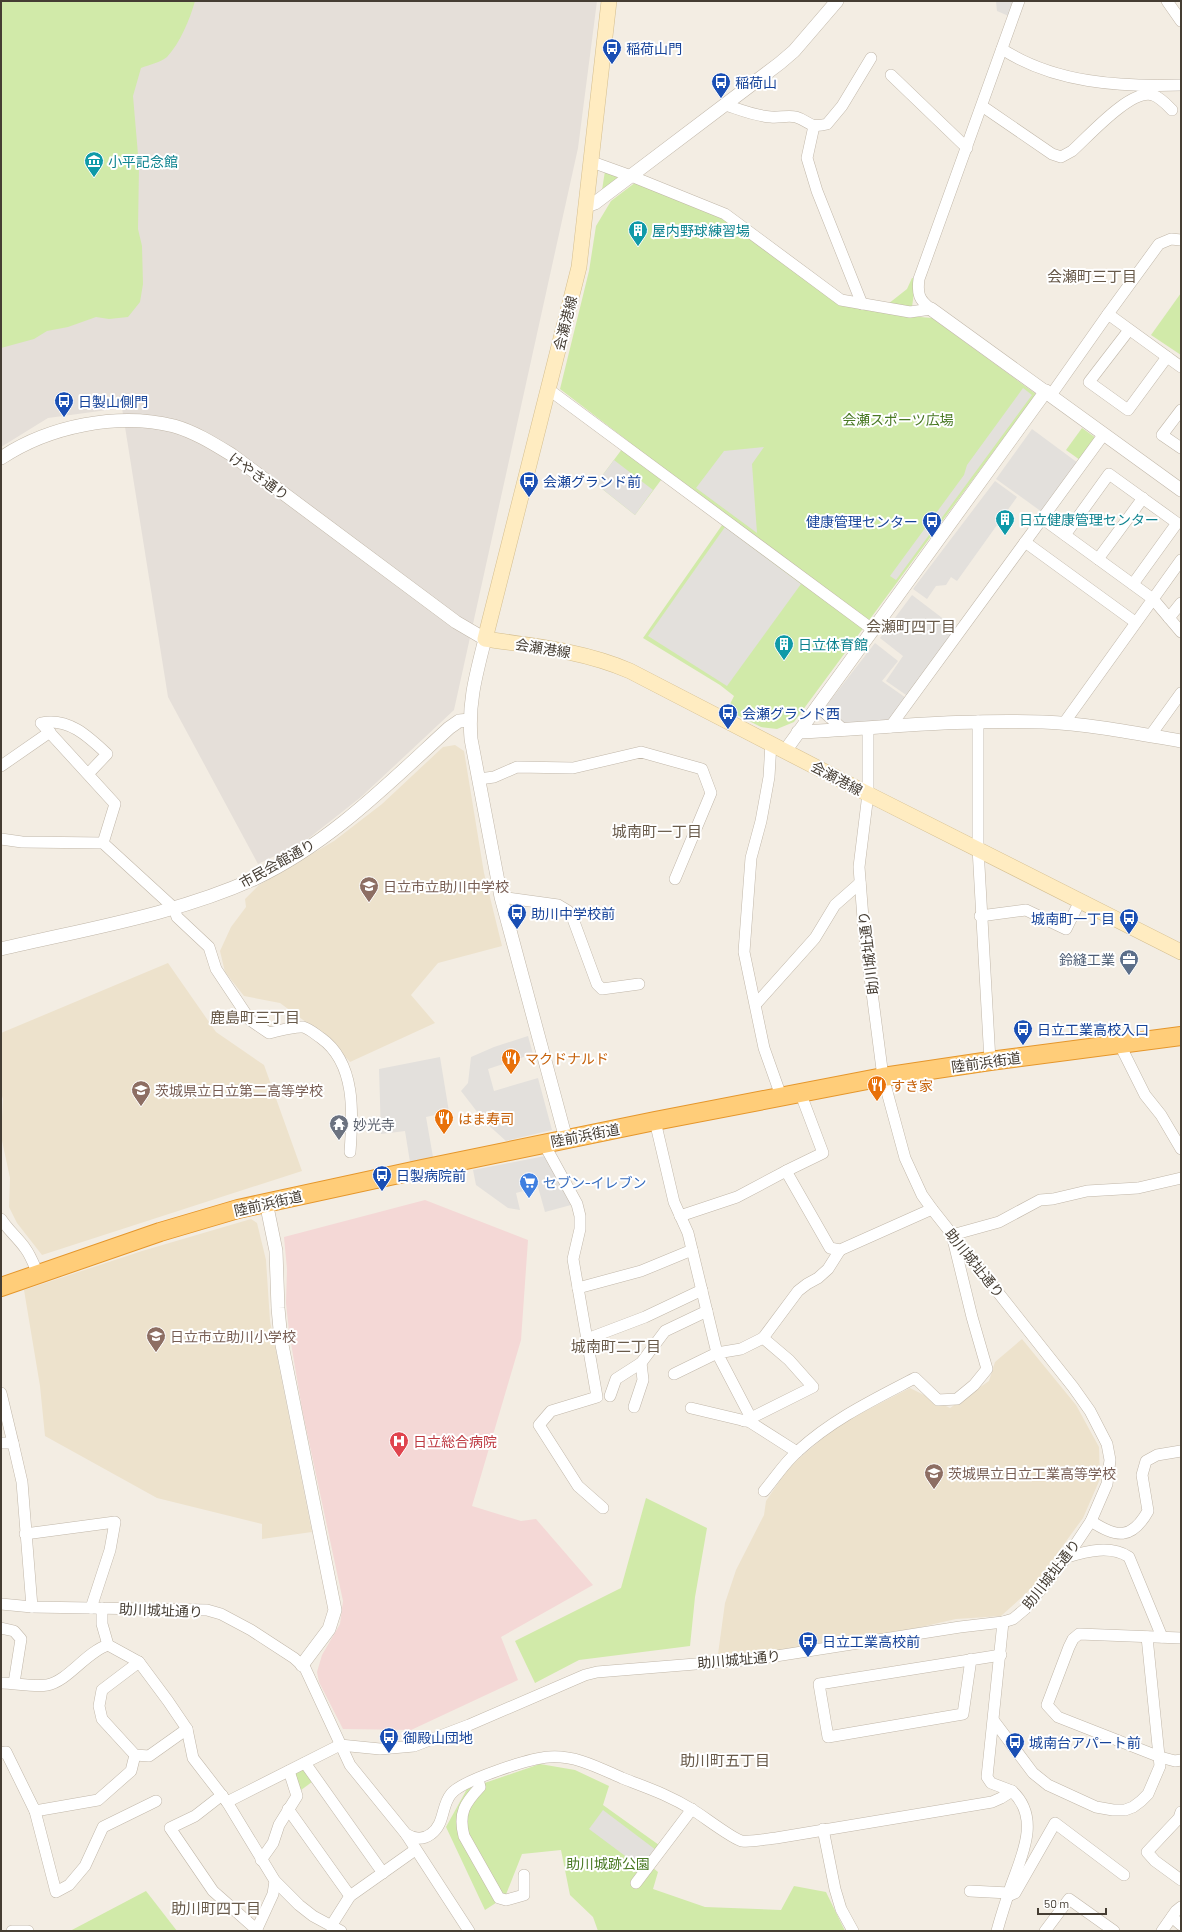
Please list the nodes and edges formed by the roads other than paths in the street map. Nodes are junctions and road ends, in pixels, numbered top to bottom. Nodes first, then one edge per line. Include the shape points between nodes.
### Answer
1 (609, 1) edge
2 (837, 1) edge
3 (1019, 1) edge
4 (1167, 1) edge
5 (1181, 21) edge
6 (1002, 50) junction
7 (871, 58) dead end
8 (891, 75) dead end
9 (1181, 85) edge
10 (726, 105) junction
11 (982, 106) junction
12 (1172, 110) dead end
13 (814, 126) junction
14 (967, 148) junction
15 (592, 162) junction
16 (631, 176) junction
17 (587, 206) junction
18 (1181, 240) edge
19 (862, 304) junction
20 (931, 309) junction
21 (1108, 314) junction
22 (1129, 330) junction
23 (1167, 357) junction
24 (1181, 367) edge
25 (548, 389) junction
26 (1048, 393) junction
27 (1181, 410) edge
28 (1104, 434) junction
29 (1181, 448) edge
30 (1, 458) edge
31 (1181, 490) edge
32 (1143, 498) junction
33 (1043, 519) junction
34 (1065, 535) junction
35 (1025, 542) junction
36 (1098, 559) junction
37 (1181, 560) edge
38 (1133, 584) junction
39 (1152, 599) junction
40 (1181, 603) edge
41 (1169, 618) junction
42 (1135, 622) junction
43 (872, 629) junction
44 (1181, 632) edge
45 (485, 639) junction
46 (1181, 693) edge
47 (817, 706) junction
48 (470, 720) junction
49 (978, 722) junction
50 (1064, 723) junction
51 (890, 727) junction
52 (868, 728) junction
53 (844, 730) junction
54 (50, 732) junction
55 (798, 732) junction
56 (1150, 736) junction
57 (1181, 741) edge
58 (771, 743) junction
59 (785, 751) junction
60 (1, 766) edge
61 (88, 774) junction
62 (480, 780) junction
63 (868, 794) junction
64 (1, 839) edge
65 (103, 843) junction
66 (978, 848) junction
67 (675, 879) dead end
68 (860, 883) junction
69 (501, 897) junction
70 (1080, 901) junction
71 (174, 908) junction
72 (980, 916) junction
73 (1, 949) edge
74 (1181, 952) edge
75 (639, 984) dead end
76 (756, 1004) junction
77 (1181, 1036) edge
78 (1119, 1043) junction
79 (990, 1061) junction
80 (883, 1078) junction
81 (800, 1092) junction
82 (781, 1096) junction
83 (655, 1121) junction
84 (566, 1139) junction
85 (544, 1144) junction
86 (1181, 1149) edge
87 (350, 1152) dead end
88 (786, 1171) junction
89 (1181, 1178) edge
90 (266, 1202) junction
91 (932, 1209) junction
92 (680, 1216) junction
93 (1, 1219) edge
94 (952, 1235) junction
95 (692, 1250) junction
96 (840, 1250) junction
97 (38, 1274) junction
98 (1, 1287) edge
99 (578, 1288) junction
100 (702, 1290) junction
101 (707, 1311) junction
102 (763, 1338) junction
103 (587, 1339) junction
104 (717, 1353) junction
105 (642, 1363) junction
106 (674, 1374) dead end
107 (1, 1393) edge
108 (610, 1396) dead end
109 (634, 1407) dead end
110 (691, 1408) dead end
111 (747, 1419) junction
112 (1, 1443) edge
113 (13, 1443) junction
114 (1181, 1451) edge
115 (797, 1452) junction
116 (764, 1491) dead end
117 (603, 1508) dead end
118 (1091, 1521) junction
119 (26, 1534) junction
120 (1067, 1556) junction
121 (1, 1604) edge
122 (32, 1607) junction
123 (96, 1608) junction
124 (1003, 1622) junction
125 (1, 1628) edge
126 (1147, 1637) junction
127 (1162, 1637) junction
128 (1181, 1638) edge
129 (108, 1645) junction
130 (1001, 1655) junction
131 (971, 1659) junction
132 (139, 1662) junction
133 (302, 1665) junction
134 (1, 1683) edge
135 (14, 1683) junction
136 (994, 1721) junction
137 (187, 1728) junction
138 (340, 1745) junction
139 (1, 1753) edge
140 (135, 1755) junction
141 (1160, 1757) junction
142 (1181, 1760) edge
143 (305, 1762) junction
144 (289, 1771) junction
145 (478, 1779) junction
146 (1012, 1791) junction
147 (224, 1798) junction
148 (156, 1801) dead end
149 (288, 1809) junction
150 (692, 1809) junction
151 (35, 1811) junction
152 (1181, 1812) edge
153 (823, 1829) junction
154 (406, 1834) junction
155 (415, 1850) junction
156 (261, 1860) junction
157 (383, 1873) junction
158 (524, 1876) dead end
159 (1124, 1876) dead end
160 (1181, 1880) edge
161 (275, 1881) junction
162 (636, 1883) dead end
163 (970, 1891) dead end
164 (1008, 1895) junction
165 (350, 1896) junction
166 (1181, 1907) edge
167 (1172, 1917) junction
168 (1181, 1925) edge
169 (336, 1929) edge
170 (257, 1930) edge
171 (12, 1931) edge
172 (28, 1931) edge
173 (469, 1931) edge
174 (853, 1931) edge
175 (997, 1931) edge
176 (1045, 1931) edge
177 (1114, 1931) edge
178 (1162, 1931) edge

1 - 15 main road, 会瀬港線
2 - 10 street via 794,51
3 - 6 street
4 - 5 street
6 - 9 street via 1022,62 1076,78 1108,84
6 - 11 street
7 - 13 street via 842,106 827,124
8 - 14 street
10 - 13 street via 760,116 796,117
10 - 16 street
11 - 12 street via 1052,154 1061,157 1072,151 1132,98 1152,95 1161,99
11 - 14 street
13 - 19 street via 807,158 817,191
14 - 20 street via 919,279 918,295 921,302
15 - 16 street
15 - 17 main road, 会瀬港線
16 - 17 street via 596,203
16 - 19 street via 725,214 841,300
17 - 25 main road, 会瀬港線 via 579,267
18 - 21 street via 1171,239 1159,244
19 - 20 street via 910,312
20 - 26 street
21 - 22 street
21 - 26 street
22 - 23 street
22 - 23 street via 1089,382 1128,410
23 - 24 street
25 - 43 street
25 - 45 main road, 会瀬港線
26 - 28 street
26 - 43 street
27 - 29 street via 1162,435
28 - 31 street
28 - 33 street
30 - 45 street, けやき通り via 35,438 66,428 129,421 149,422 188,431 232,455 456,622
32 - 34 street via 1109,474
32 - 36 street
32 - 38 street via 1177,523
33 - 34 street
33 - 35 street
34 - 36 street
35 - 42 street
35 - 51 street
36 - 38 street
37 - 39 street
38 - 39 street
39 - 41 street
39 - 42 street
40 - 41 street
41 - 44 street
42 - 50 street
43 - 47 street
45 - 48 street via 472,694
45 - 58 main road, 会瀬港線 via 580,654 609,662
46 - 56 street
47 - 53 street
47 - 55 street
48 - 62 street
48 - 71 street, 市民会館通り via 448,728 372,799 318,841 255,878
49 - 50 street
49 - 51 street
49 - 66 street
50 - 56 street
51 - 52 street
52 - 53 street
52 - 63 street, 助川城址通り
53 - 55 street
54 - 60 street
54 - 61 street
54 - 61 street via 41,722 52,720 65,723 83,732 107,754
55 - 59 street
56 - 57 street
58 - 59 main road, 会瀬港線
58 - 76 street via 769,777 751,858 744,952
59 - 63 main road, 会瀬港線
61 - 65 street via 115,804
62 - 67 street via 494,778 517,767 573,768 641,752 702,769 711,793
62 - 69 street
63 - 66 main road, 会瀬港線
63 - 68 street, 助川城址通り via 859,867
64 - 65 street via 22,842
65 - 71 street
66 - 70 main road, 会瀬港線
66 - 72 street
68 - 76 street via 835,905 815,938
68 - 80 street, 助川城址通り
69 - 75 street via 558,905 568,911 597,984 602,989
69 - 84 street
70 - 72 street via 1066,929 1026,910
70 - 74 main road, 会瀬港線
71 - 73 street, 市民会館通り
71 - 87 street via 177,917 209,947 216,969 250,1020 269,1033 301,1027 310,1030 327,1042 343,1063 350,1098
72 - 79 street
76 - 82 street via 764,1048
77 - 78 highway, 陸前浜街道
78 - 79 highway, 陸前浜街道
78 - 86 street via 1146,1095
79 - 80 highway, 陸前浜街道
80 - 81 highway, 陸前浜街道
80 - 91 street, 助川城址通り via 905,1158 919,1190
81 - 82 highway, 陸前浜街道
81 - 88 street via 823,1153
82 - 83 highway, 陸前浜街道
83 - 84 highway, 陸前浜街道
83 - 92 street via 674,1202
84 - 85 highway, 陸前浜街道
85 - 90 highway, 陸前浜街道
85 - 99 street via 577,1204 580,1216 580,1229 573,1259
88 - 92 street via 737,1197
88 - 96 street via 822,1237 830,1248
89 - 94 street via 1138,1188 1088,1191 1040,1200 999,1222
90 - 97 highway, 陸前浜街道 via 192,1222
90 - 133 street via 276,1251 281,1340 334,1610 329,1629
91 - 94 street, 助川城址通り
91 - 96 street
92 - 95 street
93 - 97 street via 25,1247
94 - 115 street via 987,1369 974,1385 957,1399 938,1400 915,1378 840,1418
94 - 118 street, 助川城址通り via 1068,1381 1101,1430 1107,1444 1110,1471
95 - 99 street via 641,1271
95 - 100 street
96 - 102 street via 828,1269 798,1292
97 - 98 highway, 陸前浜街道
99 - 103 street
100 - 101 street
100 - 103 street via 645,1317
101 - 104 street
101 - 105 street via 665,1331
102 - 104 street via 741,1349
102 - 111 street via 789,1360 813,1387
103 - 117 street via 597,1397 551,1411 539,1425 578,1486
104 - 106 street
104 - 111 street
105 - 108 street via 616,1379
105 - 109 street via 643,1380
107 - 113 street
110 - 111 street
111 - 115 street
112 - 113 street
113 - 119 street via 22,1482
114 - 118 street via 1157,1455 1146,1461 1142,1475 1148,1511 1137,1528 1127,1533 1115,1533
115 - 116 street
118 - 120 street, 助川城址通り
119 - 122 street
119 - 123 street via 115,1522
120 - 124 street, 助川城址通り via 1026,1609 1013,1619
120 - 127 street via 1093,1550 1123,1553 1130,1557
121 - 122 street, 助川城址通り
122 - 123 street, 助川城址通り
123 - 129 street
123 - 133 street, 助川城址通り via 194,1609 221,1614 251,1630
124 - 130 street
124 - 138 street, 助川城址通り via 757,1659 597,1672 414,1746 380,1749
125 - 135 street via 14,1631 21,1639
126 - 127 street
126 - 141 street
126 - 141 street via 1079,1634 1069,1647 1047,1706 1058,1717
127 - 128 street
129 - 132 street
129 - 135 street via 98,1648 65,1676 48,1685
130 - 131 street
130 - 136 street
131 - 131 street via 819,1684 828,1737 962,1714
132 - 137 street
132 - 140 street via 102,1690 99,1706 102,1719
133 - 138 street
134 - 135 street
136 - 141 street via 1040,1779 1096,1807 1125,1810 1141,1801 1148,1794 1159,1773
136 - 146 street via 987,1777 991,1783
137 - 140 street via 149,1756
137 - 147 street via 193,1758
138 - 143 street
138 - 154 street via 354,1772
139 - 151 street via 6,1752
140 - 151 street via 131,1771 98,1800
141 - 142 street
143 - 144 street
143 - 157 street
144 - 147 street
144 - 149 street via 297,1796
145 - 150 street via 525,1761 550,1757 577,1760 666,1794
145 - 154 street via 452,1793 441,1820 432,1833 420,1838 412,1838
145 - 158 street via 480,1787 463,1810 464,1836 500,1898 506,1900 524,1895
146 - 153 street via 992,1802
146 - 164 street via 1018,1796 1026,1812 1028,1834
147 - 156 street
147 - 170 street via 170,1828 213,1891
148 - 151 street via 103,1827 85,1866 70,1885 56,1892
149 - 156 street via 273,1843
149 - 165 street
150 - 153 street via 741,1841
150 - 162 street
152 - 160 street via 1179,1818 1147,1852
153 - 174 street via 835,1889 841,1909
154 - 155 street
155 - 157 street
155 - 173 street
156 - 161 street
157 - 165 street
159 - 164 street via 1055,1823 1015,1893
161 - 169 street via 299,1905
161 - 170 street via 274,1894
163 - 164 street
164 - 175 street
165 - 169 street
166 - 167 street
167 - 168 street
167 - 178 street
171 - 172 street
176 - 177 street via 1070,1899

